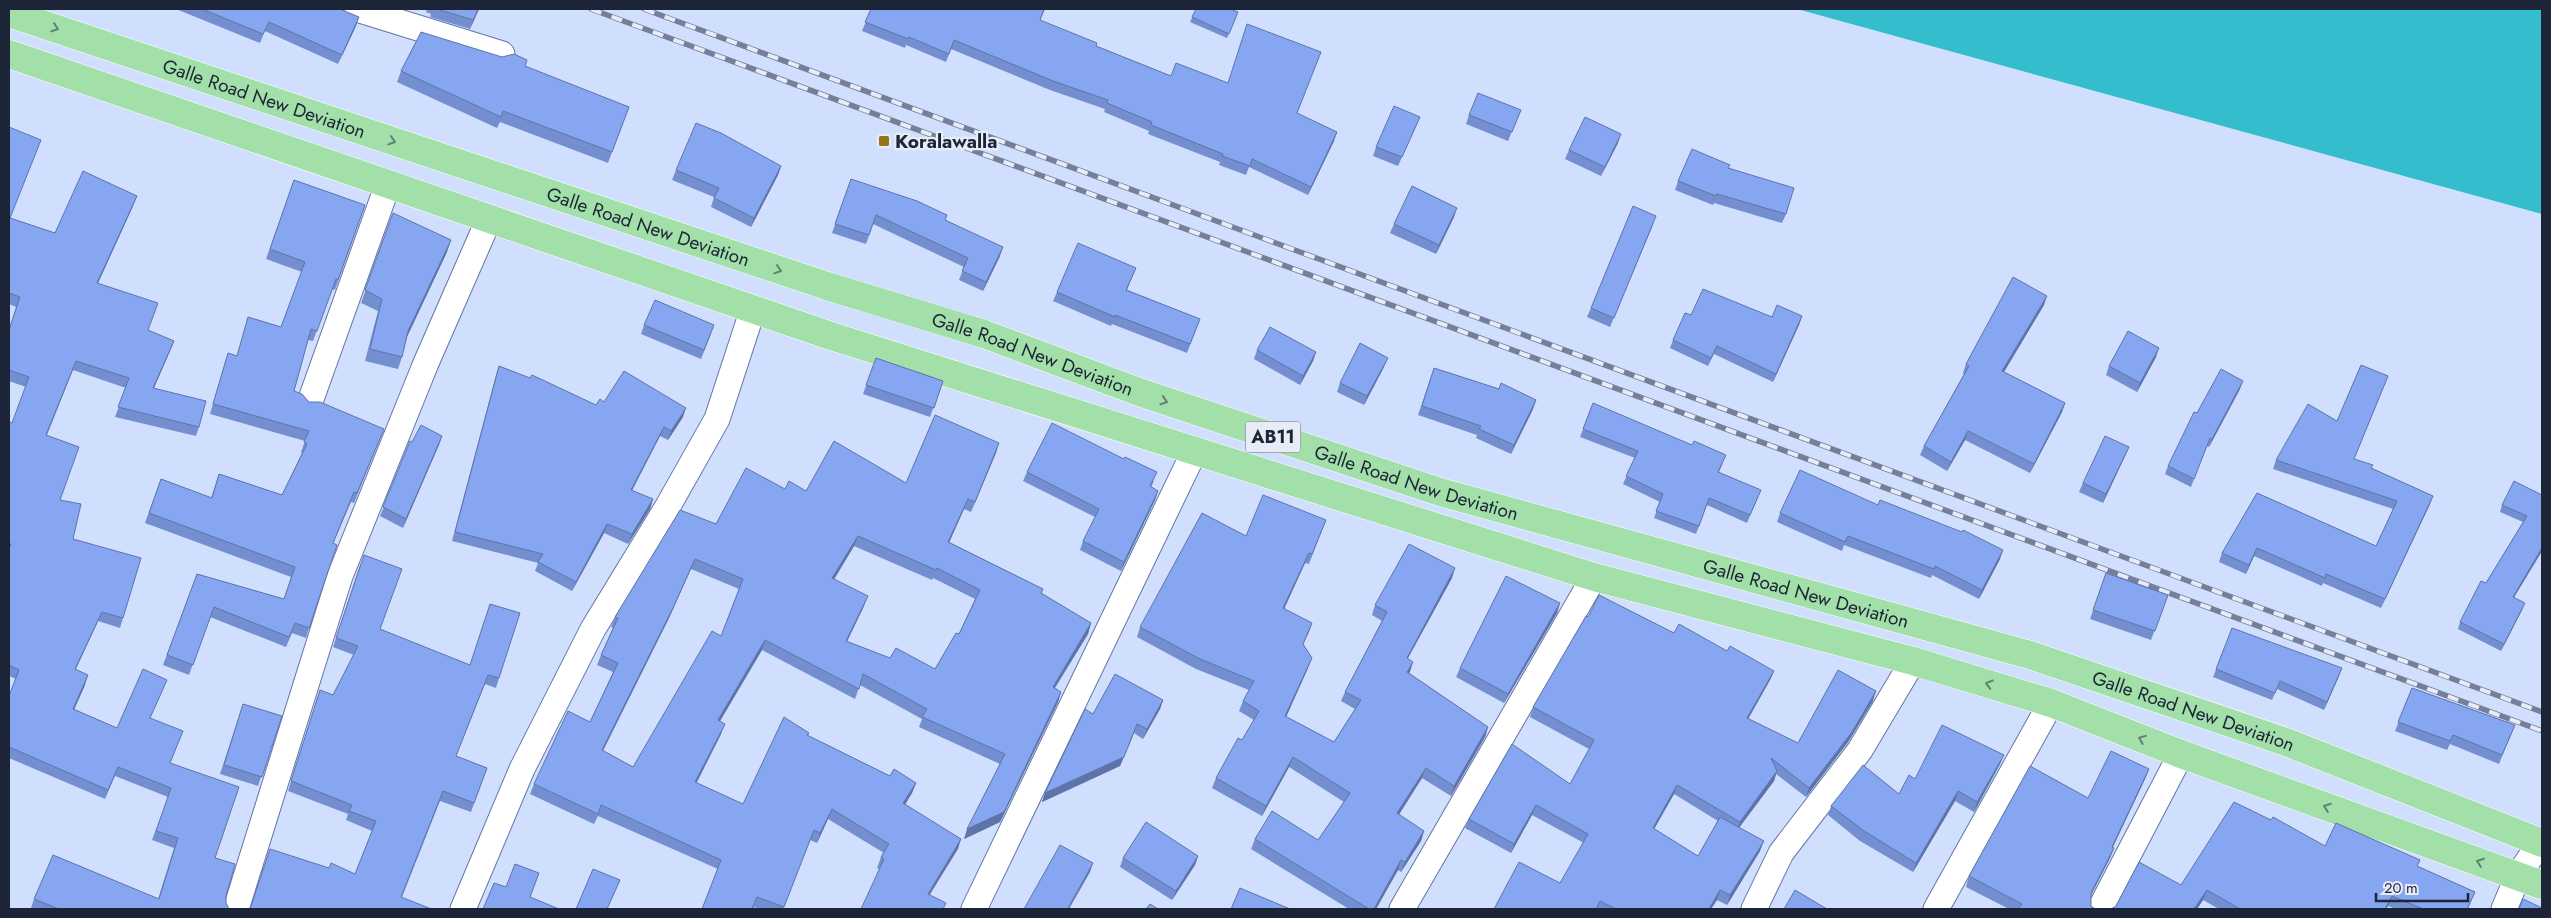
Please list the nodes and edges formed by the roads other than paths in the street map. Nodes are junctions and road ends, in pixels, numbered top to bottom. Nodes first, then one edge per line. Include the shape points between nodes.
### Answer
1 (357, 9) edge
2 (9, 13) edge
3 (9, 54) edge
4 (502, 54) dead end
5 (388, 184) junction
6 (489, 219) junction
7 (753, 310) junction
8 (311, 399) dead end
9 (1195, 450) junction
10 (1594, 577) junction
11 (1913, 662) junction
12 (2051, 703) junction
13 (2181, 754) junction
14 (2541, 843) edge
15 (2530, 880) edge
16 (236, 909) edge
17 (463, 909) edge
18 (974, 909) edge
19 (1402, 909) edge
20 (1754, 909) edge
21 (1936, 909) edge
22 (2100, 909) edge
23 (2504, 909) edge

1 - 4 street
2 -> 14 main road, Galle Road New Deviation / AB11 via 827,286 984,334 1139,392 1440,492 2030,654 2286,742
3 - 5 main road, Galle Road New Deviation / AB11
5 - 6 main road, Galle Road New Deviation / AB11
5 - 8 street
6 - 7 main road, Galle Road New Deviation / AB11
6 - 16 street via 426,363 340,576
7 - 9 main road, Galle Road New Deviation / AB11
7 - 17 street via 717,419 593,629 522,769
9 - 10 main road, Galle Road New Deviation / AB11
9 - 18 street
10 - 11 main road, Galle Road New Deviation / AB11
10 - 19 street
12 -> 11 main road, Galle Road New Deviation / AB11
11 - 20 street via 1860,750 1781,853
13 -> 12 main road, Galle Road New Deviation / AB11
12 - 21 street
15 -> 13 main road, Galle Road New Deviation / AB11
13 - 22 street
14 - 15 street
15 - 23 street

